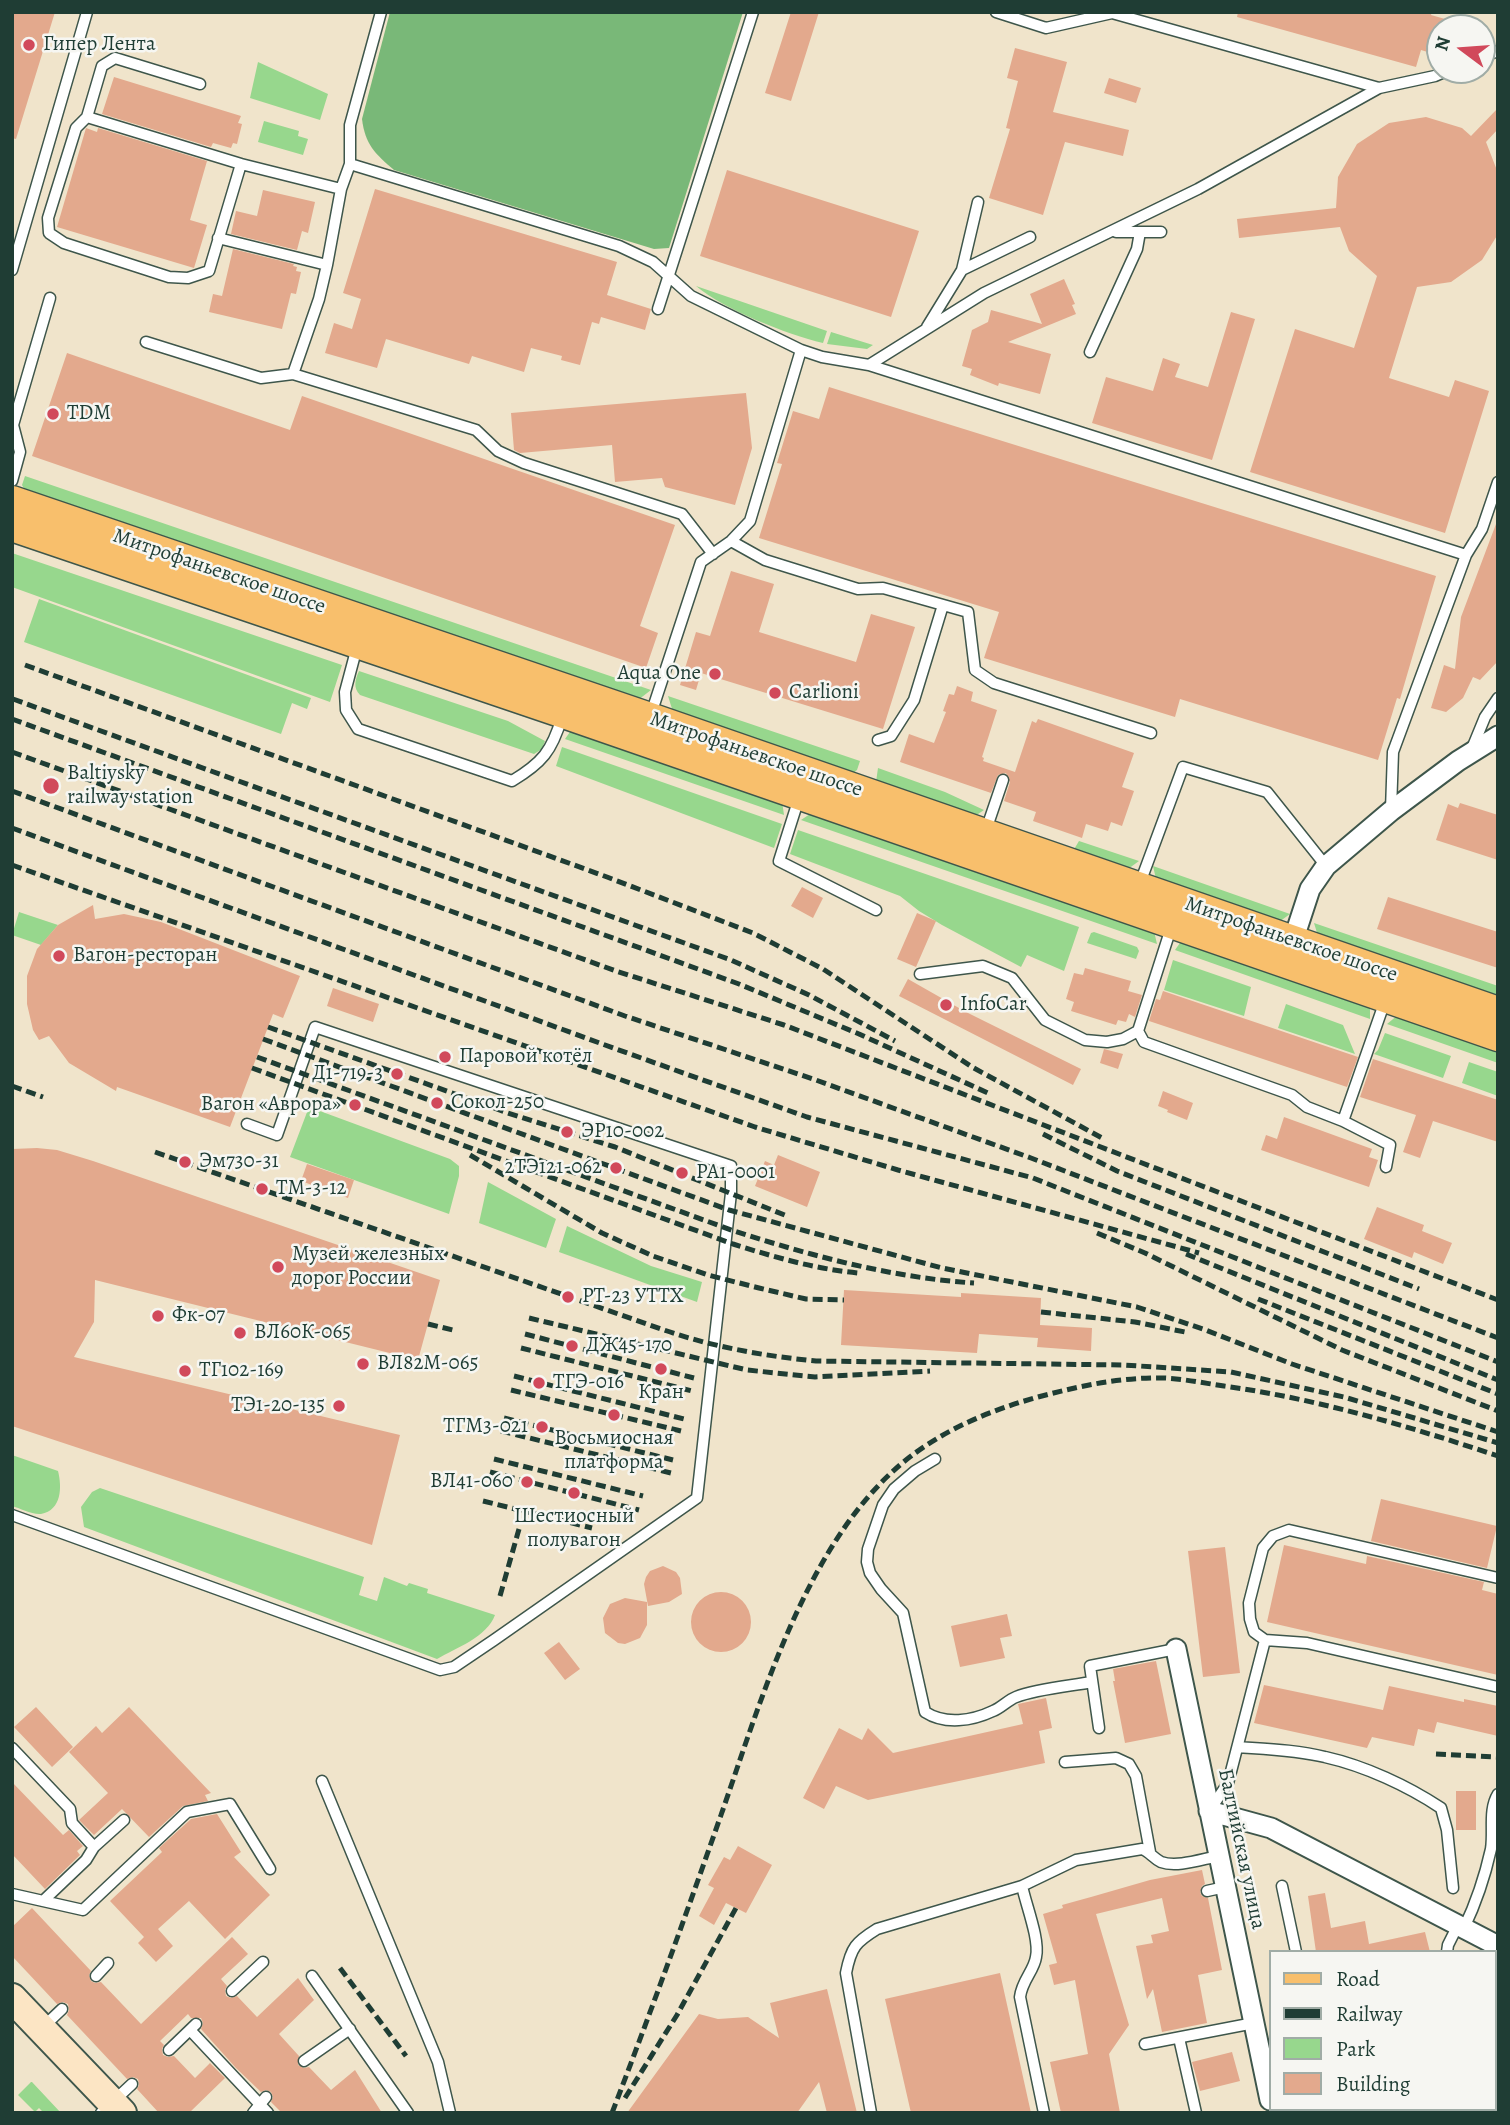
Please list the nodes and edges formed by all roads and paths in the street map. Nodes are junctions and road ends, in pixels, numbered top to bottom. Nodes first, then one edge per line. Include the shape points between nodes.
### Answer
1 (87, 12) edge
2 (381, 12) edge
3 (752, 12) edge
4 (996, 12) edge
5 (1426, 78) edge
6 (200, 84) dead end
7 (1380, 88) junction
8 (87, 117) junction
9 (241, 164) junction
10 (350, 164) junction
11 (341, 189) junction
12 (978, 202) dead end
13 (1111, 232) junction
14 (1140, 232) junction
15 (1161, 232) dead end
16 (1030, 237) dead end
17 (219, 238) junction
18 (327, 265) junction
19 (12, 270) edge
20 (962, 270) junction
21 (669, 277) junction
22 (50, 298) dead end
23 (658, 309) dead end
24 (927, 327) junction
25 (146, 342) dead end
26 (801, 350) junction
27 (1090, 352) dead end
28 (869, 365) junction
29 (293, 374) junction
30 (12, 481) edge
31 (1498, 482) edge
32 (12, 501) edge
33 (12, 526) edge
34 (731, 541) junction
35 (713, 554) junction
36 (1466, 555) junction
37 (943, 605) junction
38 (358, 643) junction
39 (1498, 698) edge
40 (564, 713) junction
41 (650, 718) junction
42 (1151, 733) dead end
43 (1498, 736) edge
44 (878, 740) dead end
45 (1470, 754) junction
46 (1003, 780) dead end
47 (800, 795) junction
48 (1391, 811) junction
49 (985, 834) junction
50 (1325, 866) junction
51 (1138, 887) junction
52 (876, 910) dead end
53 (1173, 923) junction
54 (1293, 941) junction
55 (920, 974) dead end
56 (1387, 998) junction
57 (1498, 1012) edge
58 (1138, 1031) junction
59 (1498, 1036) edge
60 (1343, 1121) junction
61 (247, 1124) dead end
62 (1386, 1167) dead end
63 (934, 1459) dead end
64 (12, 1515) edge
65 (1498, 1578) edge
66 (1265, 1640) junction
67 (1176, 1649) joint
68 (1092, 1682) junction
69 (1498, 1687) edge
70 (1099, 1728) dead end
71 (1238, 1747) junction
72 (12, 1748) edge
73 (1065, 1762) dead end
74 (322, 1781) dead end
75 (1498, 1794) edge
76 (1209, 1811) junction
77 (124, 1821) dead end
78 (1494, 1846) edge
79 (94, 1847) junction
80 (1150, 1852) junction
81 (1219, 1856) junction
82 (270, 1869) dead end
83 (1022, 1886) junction
84 (1282, 1886) dead end
85 (1453, 1888) dead end
86 (12, 1894) edge
87 (43, 1901) junction
88 (1461, 1927) junction
89 (1498, 1946) edge
90 (1296, 1950) edge
91 (1447, 1950) edge
92 (263, 1962) dead end
93 (108, 1963) dead end
94 (96, 1976) dead end
95 (312, 1976) dead end
96 (232, 1991) dead end
97 (12, 1998) edge
98 (62, 2009) dead end
99 (41, 2028) junction
100 (350, 2029) junction
101 (1261, 2034) edge
102 (1180, 2038) junction
103 (1145, 2045) dead end
104 (169, 2050) dead end
105 (304, 2061) dead end
106 (1268, 2085) edge
107 (117, 2103) edge
108 (262, 2107) edge
109 (408, 2113) edge
110 (450, 2113) edge
111 (871, 2113) edge
112 (1044, 2113) edge
113 (1196, 2113) edge

1 - 19 lane
2 - 10 lane via 350,125
3 - 21 lane
4 - 7 lane via 1046,28 1112,13
5 - 7 lane
6 - 8 lane via 115,58 102,66
7 - 13 lane
8 - 9 lane
8 - 17 lane via 76,128 48,218 49,233 64,243 169,277 188,278 209,271
9 - 11 lane
9 - 17 lane
10 - 11 lane
10 - 21 lane via 619,246 653,262
11 - 18 lane
12 - 20 lane
13 - 14 lane
13 - 24 lane via 984,293
14 - 15 lane
14 - 27 lane via 1138,249
16 - 20 lane
17 - 18 lane
18 - 29 lane
20 - 24 lane
21 - 23 lane
21 - 26 lane via 691,296
22 - 30 lane via 13,425 20,452
24 - 28 lane
25 - 29 lane via 261,378
26 - 28 lane
26 - 34 lane via 750,521
28 - 36 lane
29 - 35 lane via 476,430 498,451 524,463 682,514
31 - 36 lane via 1482,530
32 - 41 main road, Митрофаньевское шоссе
33 - 38 main road, Митрофаньевское шоссе
34 - 35 lane
34 - 37 lane via 765,560 858,589 883,588
35 - 41 lane via 701,562
36 - 48 lane via 1393,751
37 - 42 lane via 968,612 975,670 994,683
37 - 44 lane via 914,700 891,736
38 - 40 main road, Митрофаньевское шоссе
38 - 40 lane via 345,692 346,710 358,729 512,781 543,759 556,740
39 - 45 lane
40 - 47 main road, Митрофаньевское шоссе
41 - 49 main road, Митрофаньевское шоссе
43 - 45 street
45 - 48 street
46 - 49 lane
47 - 52 lane via 779,861
47 - 53 main road, Митрофаньевское шоссе
48 - 50 street
49 - 51 main road, Митрофаньевское шоссе
50 - 51 lane via 1267,792 1183,767
50 - 54 street via 1310,889
51 - 54 main road, Митрофаньевское шоссе
53 - 56 main road, Митрофаньевское шоссе
53 - 58 lane
54 - 57 main road, Митрофаньевское шоссе
55 - 58 lane via 983,966 1012,978 1045,1020 1085,1040 1115,1041
56 - 59 main road, Митрофаньевское шоссе
56 - 60 lane
58 - 60 lane via 1144,1042 1292,1095 1307,1107
60 - 62 lane via 1390,1145
61 - 64 lane via 277,1135 315,1027 731,1166 732,1193 697,1498 484,1647 454,1667 440,1670
63 - 68 lane via 894,1489 883,1505 867,1562 881,1589 903,1614 925,1712 935,1719 953,1721 976,1717 1016,1697
65 - 66 lane via 1289,1530 1273,1536 1263,1548 1249,1603 1254,1632
66 - 69 lane via 1307,1643
66 - 71 lane
67 - 68 lane via 1090,1666
67 - 76 street, Балтийская улица
68 - 70 lane
71 - 76 lane via 1228,1783
71 - 85 lane via 1325,1757 1424,1796 1441,1808
72 - 79 lane via 70,1809 72,1824
73 - 80 lane via 1116,1758 1129,1764 1136,1776
74 - 110 lane via 438,2062
75 - 78 lane via 1493,1803
76 - 81 street, Балтийская улица
76 - 88 street via 1271,1828
77 - 79 lane
78 - 88 lane via 1474,1908
79 - 87 lane
80 - 81 lane via 1173,1864
80 - 83 lane via 1142,1849 1076,1860
81 - 101 street, Балтийская улица via 1216,1889
82 - 87 lane via 230,1804 187,1812 83,1910
83 - 111 lane via 877,1928 850,1952 846,1973
83 - 112 lane via 1037,1948 1020,1997
84 - 90 lane
86 - 87 lane
88 - 89 street
88 - 91 lane
92 - 96 lane
93 - 94 lane
95 - 100 lane
97 - 99 main road
98 - 99 lane
99 - 107 main road
100 - 105 lane
100 - 109 lane
101 - 102 lane
101 - 106 street, Балтийская улица
102 - 103 lane
102 - 113 lane
104 - 108 lane via 193,2027

